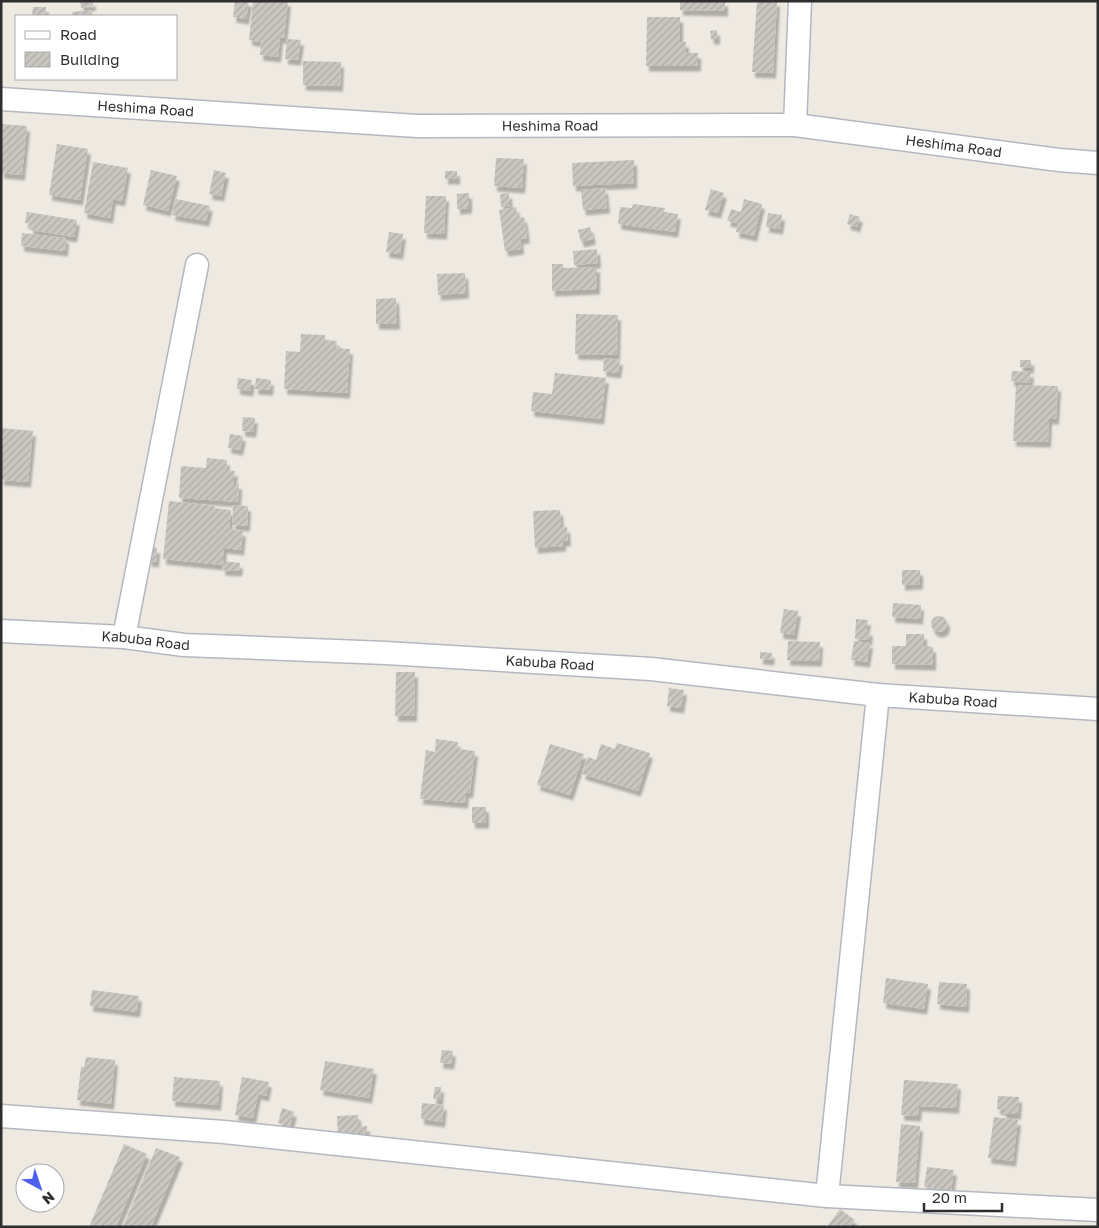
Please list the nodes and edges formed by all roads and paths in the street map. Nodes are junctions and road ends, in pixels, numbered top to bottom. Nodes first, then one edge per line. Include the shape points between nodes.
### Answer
1 (800, 1) edge
2 (1, 99) edge
3 (795, 125) junction
4 (1098, 163) edge
5 (198, 265) dead end
6 (1, 630) edge
7 (124, 637) junction
8 (878, 696) junction
9 (1098, 709) edge
10 (1, 1116) edge
11 (827, 1196) junction
12 (1098, 1210) edge

1 - 3 street
2 - 3 street, Heshima Road via 417,126
3 - 4 street, Heshima Road
5 - 7 street
6 - 7 street, Kabuba Road
7 - 8 street, Kabuba Road via 184,645 651,669
8 - 9 street, Kabuba Road
8 - 11 street
10 - 11 street via 224,1132
11 - 12 street

